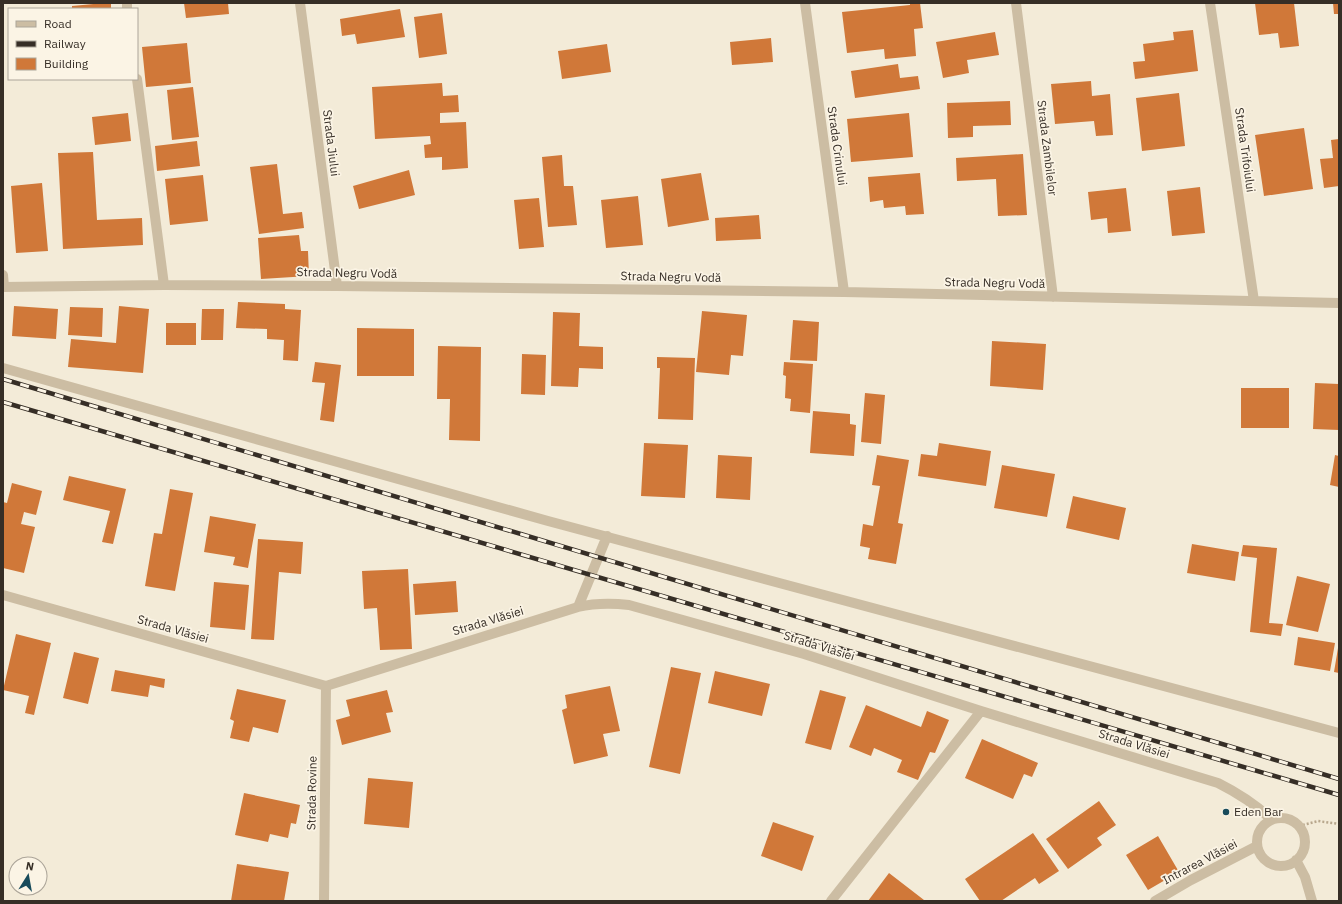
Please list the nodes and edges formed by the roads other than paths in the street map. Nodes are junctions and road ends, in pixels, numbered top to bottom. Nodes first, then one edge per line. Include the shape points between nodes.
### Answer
1 (300, 3) edge
2 (805, 3) edge
3 (1016, 3) edge
4 (1210, 3) edge
5 (137, 80) edge
6 (3, 275) edge
7 (164, 285) junction
8 (336, 286) junction
9 (4, 287) edge
10 (844, 292) junction
11 (1052, 297) junction
12 (1254, 301) junction
13 (1339, 303) edge
14 (3, 368) edge
15 (607, 536) junction
16 (3, 595) edge
17 (578, 607) junction
18 (326, 686) junction
19 (981, 711) junction
20 (1339, 733) edge
21 (1271, 819) junction
22 (1257, 846) junction
23 (1296, 860) junction
24 (324, 901) edge
25 (831, 901) edge
26 (1155, 901) edge
27 (1312, 901) edge

1 - 8 street, Strada Jiului
2 - 10 street, Strada Crinului
3 - 11 street, Strada Zambilelor
4 - 12 street, Strada Trifoiului
5 - 7 street
6 - 9 street
7 - 8 street, Strada Negru Vodă
7 - 9 street, Strada Negru Vodă
8 - 10 street, Strada Negru Vodă
10 - 11 street, Strada Negru Vodă
11 - 12 street, Strada Negru Vodă
12 - 13 street, Strada Negru Vodă
14 - 15 street
15 - 17 street
15 - 20 street
16 - 18 street, Strada Vlăsiei
17 - 18 street, Strada Vlăsiei
17 - 19 street, Strada Vlăsiei via 593,603 629,604 804,654
18 - 24 street, Strada Rovine
19 - 21 street, Strada Vlăsiei via 1218,783 1238,793
19 - 25 street
21 - 22 street via 1259,830
21 - 23 street via 1286,818 1299,826 1305,840 1301,855
22 - 23 street via 1262,857 1272,864 1289,865
22 - 26 street, Intrarea Vlăsiei
23 - 27 street via 1305,877

